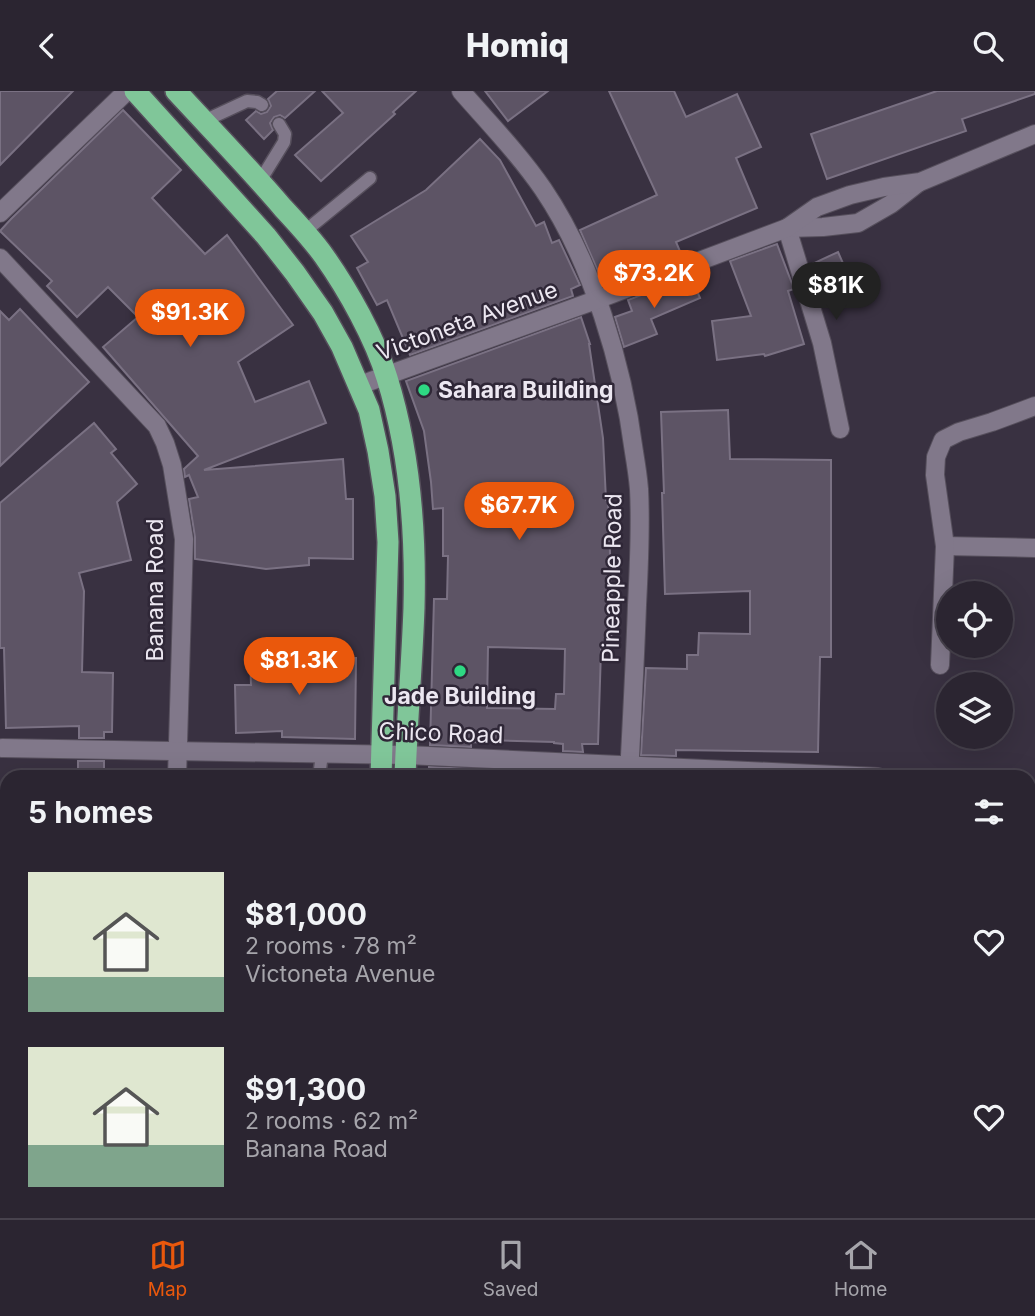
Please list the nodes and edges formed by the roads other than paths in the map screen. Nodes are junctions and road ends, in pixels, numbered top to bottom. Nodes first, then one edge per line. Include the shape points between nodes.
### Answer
1 (127, 91) edge
2 (135, 91) edge
3 (176, 91) edge
4 (461, 91) edge
5 (262, 105) dead end
6 (204, 121) junction
7 (279, 124) dead end
8 (1035, 134) edge
9 (370, 178) dead end
10 (260, 181) junction
11 (920, 182) junction
12 (0, 213) edge
13 (787, 228) junction
14 (303, 232) junction
15 (0, 258) edge
16 (596, 300) junction
17 (387, 376) junction
18 (360, 385) junction
19 (1035, 406) edge
20 (840, 429) dead end
21 (945, 545) junction
22 (1035, 548) edge
23 (940, 665) dead end
24 (1, 747) edge
25 (178, 751) junction
26 (322, 754) junction
27 (382, 755) junction
28 (406, 755) junction
29 (177, 770) edge
30 (320, 770) edge
31 (381, 770) edge
32 (405, 770) edge
33 (615, 770) edge
34 (629, 770) edge

1 - 12 street
2 - 18 highway via 295,273 323,313
3 - 6 highway
4 - 16 street, Pineapple Road via 543,189 567,231
5 - 6 lane via 247,101
6 - 10 highway
7 - 10 lane via 284,142
8 - 11 street, Victoneta Avenue
9 - 14 lane
10 - 14 highway
11 - 13 street, Victoneta Avenue via 850,195 817,207
11 - 13 street, Victoneta Avenue via 859,223
13 - 16 street, Victoneta Avenue
13 - 20 street via 822,343
14 - 17 highway via 351,300
15 - 25 street, Banana Road via 157,426 165,443 184,539
16 - 17 street, Victoneta Avenue
16 - 34 street, Pineapple Road via 622,385 639,487
17 - 18 street, Victoneta Avenue
17 - 28 highway via 403,446 413,541
18 - 27 highway via 378,451 388,541
19 - 21 street via 943,440 935,475
21 - 22 street
21 - 23 street
24 - 25 street, Chico Road
25 - 26 street, Chico Road
25 - 29 street, Banana Road
26 - 27 street, Chico Road
26 - 30 lane
27 - 28 street, Chico Road
27 - 31 highway
28 - 32 highway
28 - 33 street, Chico Road

